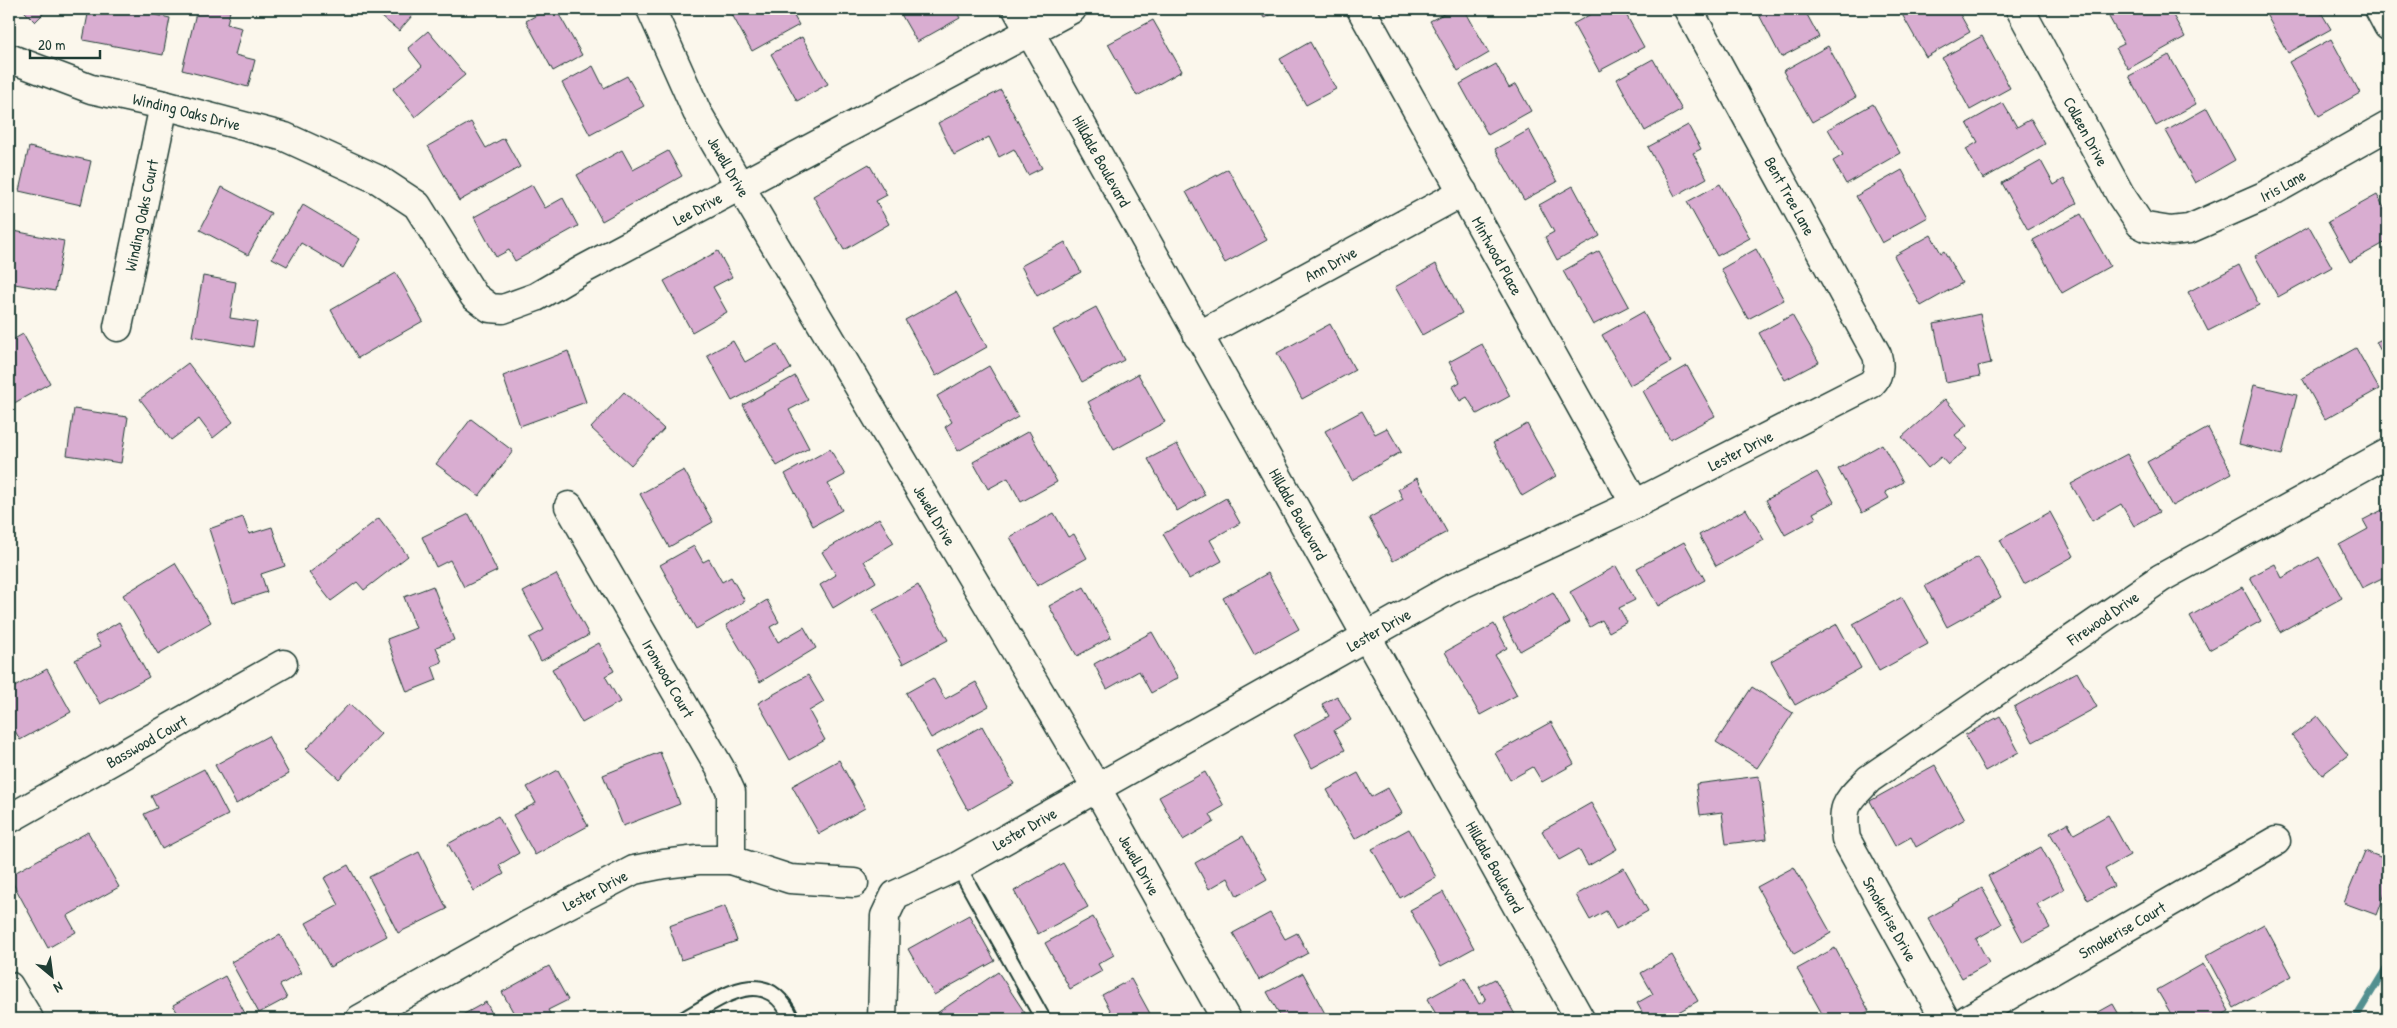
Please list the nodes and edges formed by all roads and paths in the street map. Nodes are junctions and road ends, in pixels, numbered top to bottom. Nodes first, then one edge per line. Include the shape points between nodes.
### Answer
1 (651, 9) edge
2 (1072, 9) edge
3 (1361, 9) edge
4 (1688, 9) edge
5 (2020, 9) edge
6 (2379, 9) edge
7 (1023, 20) edge
8 (2388, 26) edge
9 (9, 58) edge
10 (164, 105) junction
11 (2388, 126) edge
12 (362, 172) joint
13 (740, 186) junction
14 (1464, 192) junction
15 (2171, 231) joint
16 (118, 327) dead end
17 (1198, 336) junction
18 (1870, 384) joint
19 (2388, 453) edge
20 (1634, 504) junction
21 (569, 506) dead end
22 (1368, 636) junction
23 (283, 664) dead end
24 (1096, 787) junction
25 (1843, 817) joint
26 (9, 819) edge
27 (2276, 841) dead end
28 (731, 860) junction
29 (958, 866) junction
30 (854, 883) dead end
31 (9, 986) edge
32 (29, 1019) edge
33 (360, 1019) edge
34 (684, 1019) edge
35 (792, 1019) edge
36 (882, 1019) edge
37 (1043, 1019) edge
38 (1226, 1019) edge
39 (1580, 1019) edge
40 (1945, 1019) edge
41 (1968, 1019) edge

1 - 13 street, Jewell Drive via 697,112
2 - 7 street, Lee Drive
3 - 14 street, Mintwood Place
4 - 18 street, Bent Tree Lane via 1877,354 1877,378
5 - 15 street, Colleen Drive via 2120,194 2140,224
6 - 8 street
7 - 13 street, Lee Drive
7 - 17 street, Hilldale Boulevard
9 - 10 street, Winding Oaks Drive via 91,89
10 - 12 street, Winding Oaks Drive via 285,137
10 - 16 street, Winding Oaks Court
11 - 15 street, Iris Lane via 2264,196 2189,229
12 - 13 street, Lee Drive via 417,205 474,296 490,308 503,308 536,297 584,268
13 - 24 street, Jewell Drive
14 - 17 street, Ann Drive
14 - 20 street, Mintwood Place
17 - 22 street, Hilldale Boulevard
18 - 20 street, Lester Drive
19 - 25 street, Firewood Drive via 2161,578 1869,778 1846,802
20 - 22 street, Lester Drive via 1449,590
21 - 28 street, Ironwood Court via 720,768 730,792
22 - 24 street, Lester Drive
22 - 39 street, Hilldale Boulevard
23 - 26 street, Basswood Court
24 - 29 street, Lester Drive
24 - 38 street, Jewell Drive
25 - 40 street, Smokerise Drive via 1846,839
27 - 41 street, Smokerise Court
28 - 30 street, Lester Drive via 790,878
28 - 33 street, Lester Drive via 698,860 634,870
29 - 36 street, Lester Drive via 895,895 885,916
29 - 37 lane
31 - 32 street
34 - 35 lane via 732,992 756,986 775,994

